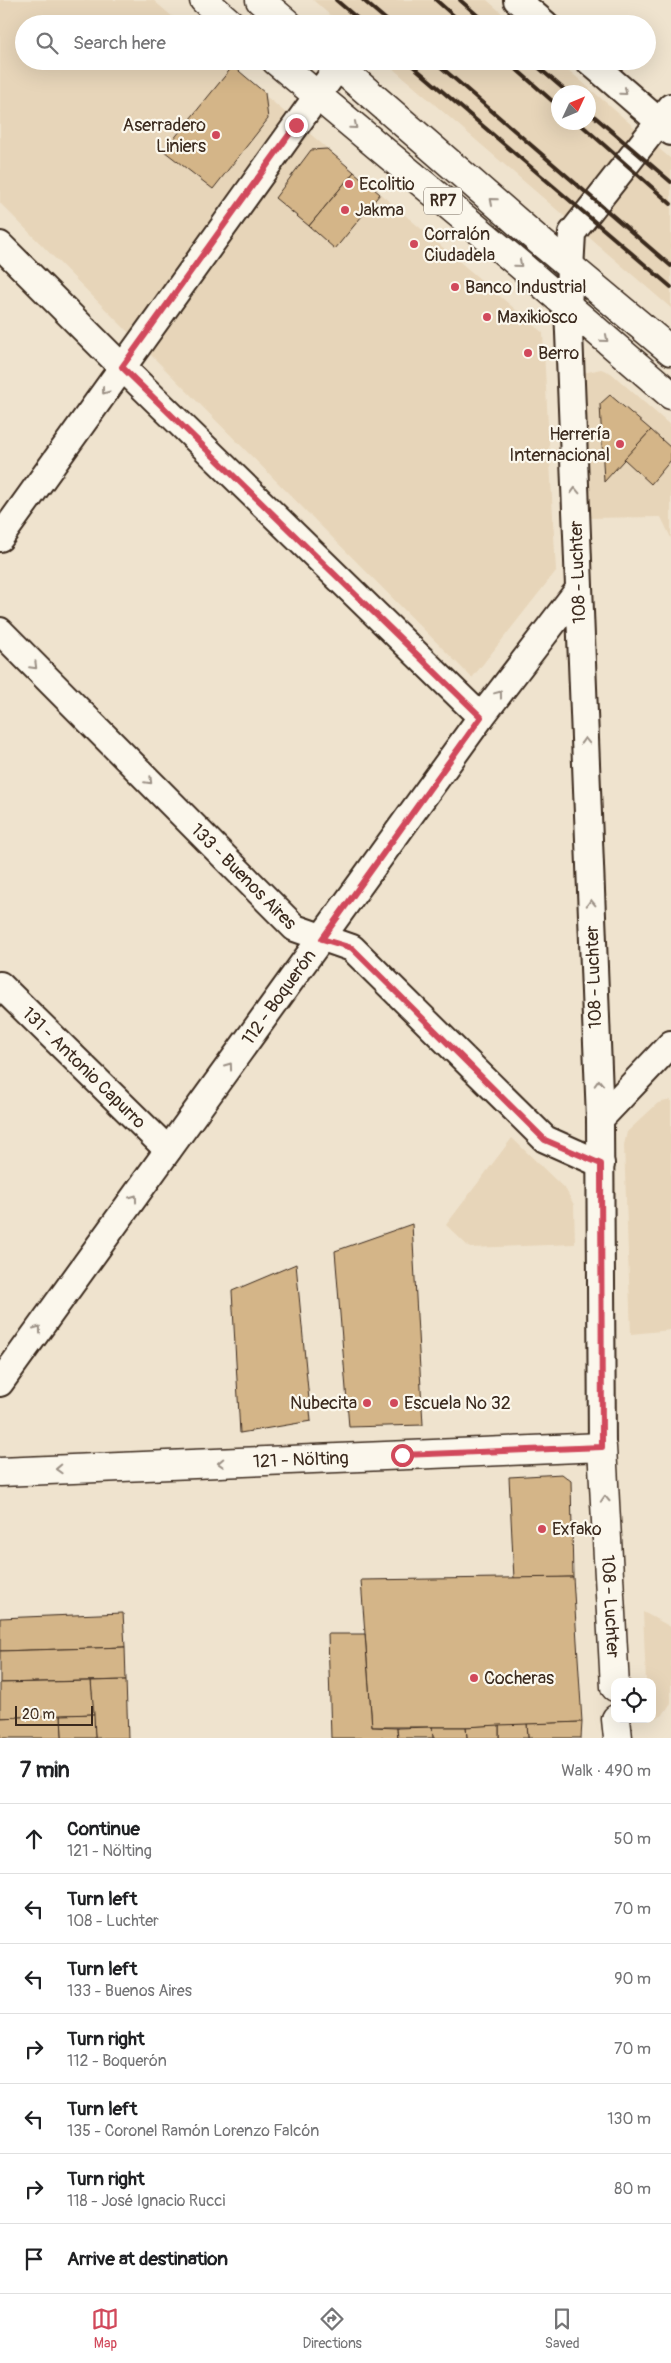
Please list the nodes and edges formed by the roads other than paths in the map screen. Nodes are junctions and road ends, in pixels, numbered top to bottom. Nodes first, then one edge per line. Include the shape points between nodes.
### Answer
1 (204, 0) edge
2 (260, 0) edge
3 (517, 0) edge
4 (221, 15) edge
5 (278, 15) edge
6 (534, 15) edge
7 (287, 70) edge
8 (332, 70) edge
9 (342, 70) edge
10 (601, 70) edge
11 (317, 95) junction
12 (667, 120) edge
13 (0, 244) edge
14 (569, 267) junction
15 (568, 307) junction
16 (671, 350) edge
17 (122, 367) junction
18 (671, 395) edge
19 (0, 538) edge
20 (578, 589) junction
21 (0, 631) edge
22 (481, 717) junction
23 (322, 939) junction
24 (0, 985) edge
25 (666, 1058) edge
26 (600, 1120) junction
27 (168, 1150) junction
28 (601, 1164) junction
29 (4, 1366) edge
30 (602, 1447) junction
31 (0, 1472) edge
32 (614, 1678) edge
33 (616, 1723) edge
34 (617, 1738) edge

1 - 4 main road
2 - 5 main road
3 - 6 street
7 - 11 main road, RP7
8 - 11 street
14 -> 9 main road, RP7
10 -> 12 street
11 -> 15 main road, RP7
11 - 17 street
12 - 14 street, 108 - Luchter via 584,214 572,233
13 - 17 street
14 - 15 street, 108 - Luchter
14 - 16 main road, RP7
15 -> 18 main road, RP7
20 -> 15 street, 108 - Luchter
17 -> 19 street
17 - 22 street
22 -> 20 street, 112 - Boquerón
26 -> 20 street, 108 - Luchter
21 -> 23 street, 133 - Buenos Aires via 295,928
22 - 23 street, 112 - Boquerón
27 -> 23 street, 112 - Boquerón
23 - 28 street, 133 - Buenos Aires via 352,948 545,1140
24 - 27 street, 131 - Antonio Capurro
25 - 26 street
26 - 28 street, 108 - Luchter
29 -> 27 street, 112 - Boquerón
28 - 30 street, 108 - Luchter
30 -> 31 main road, 121 - Nölting
32 -> 30 main road, 108 - Luchter
33 - 34 main road

